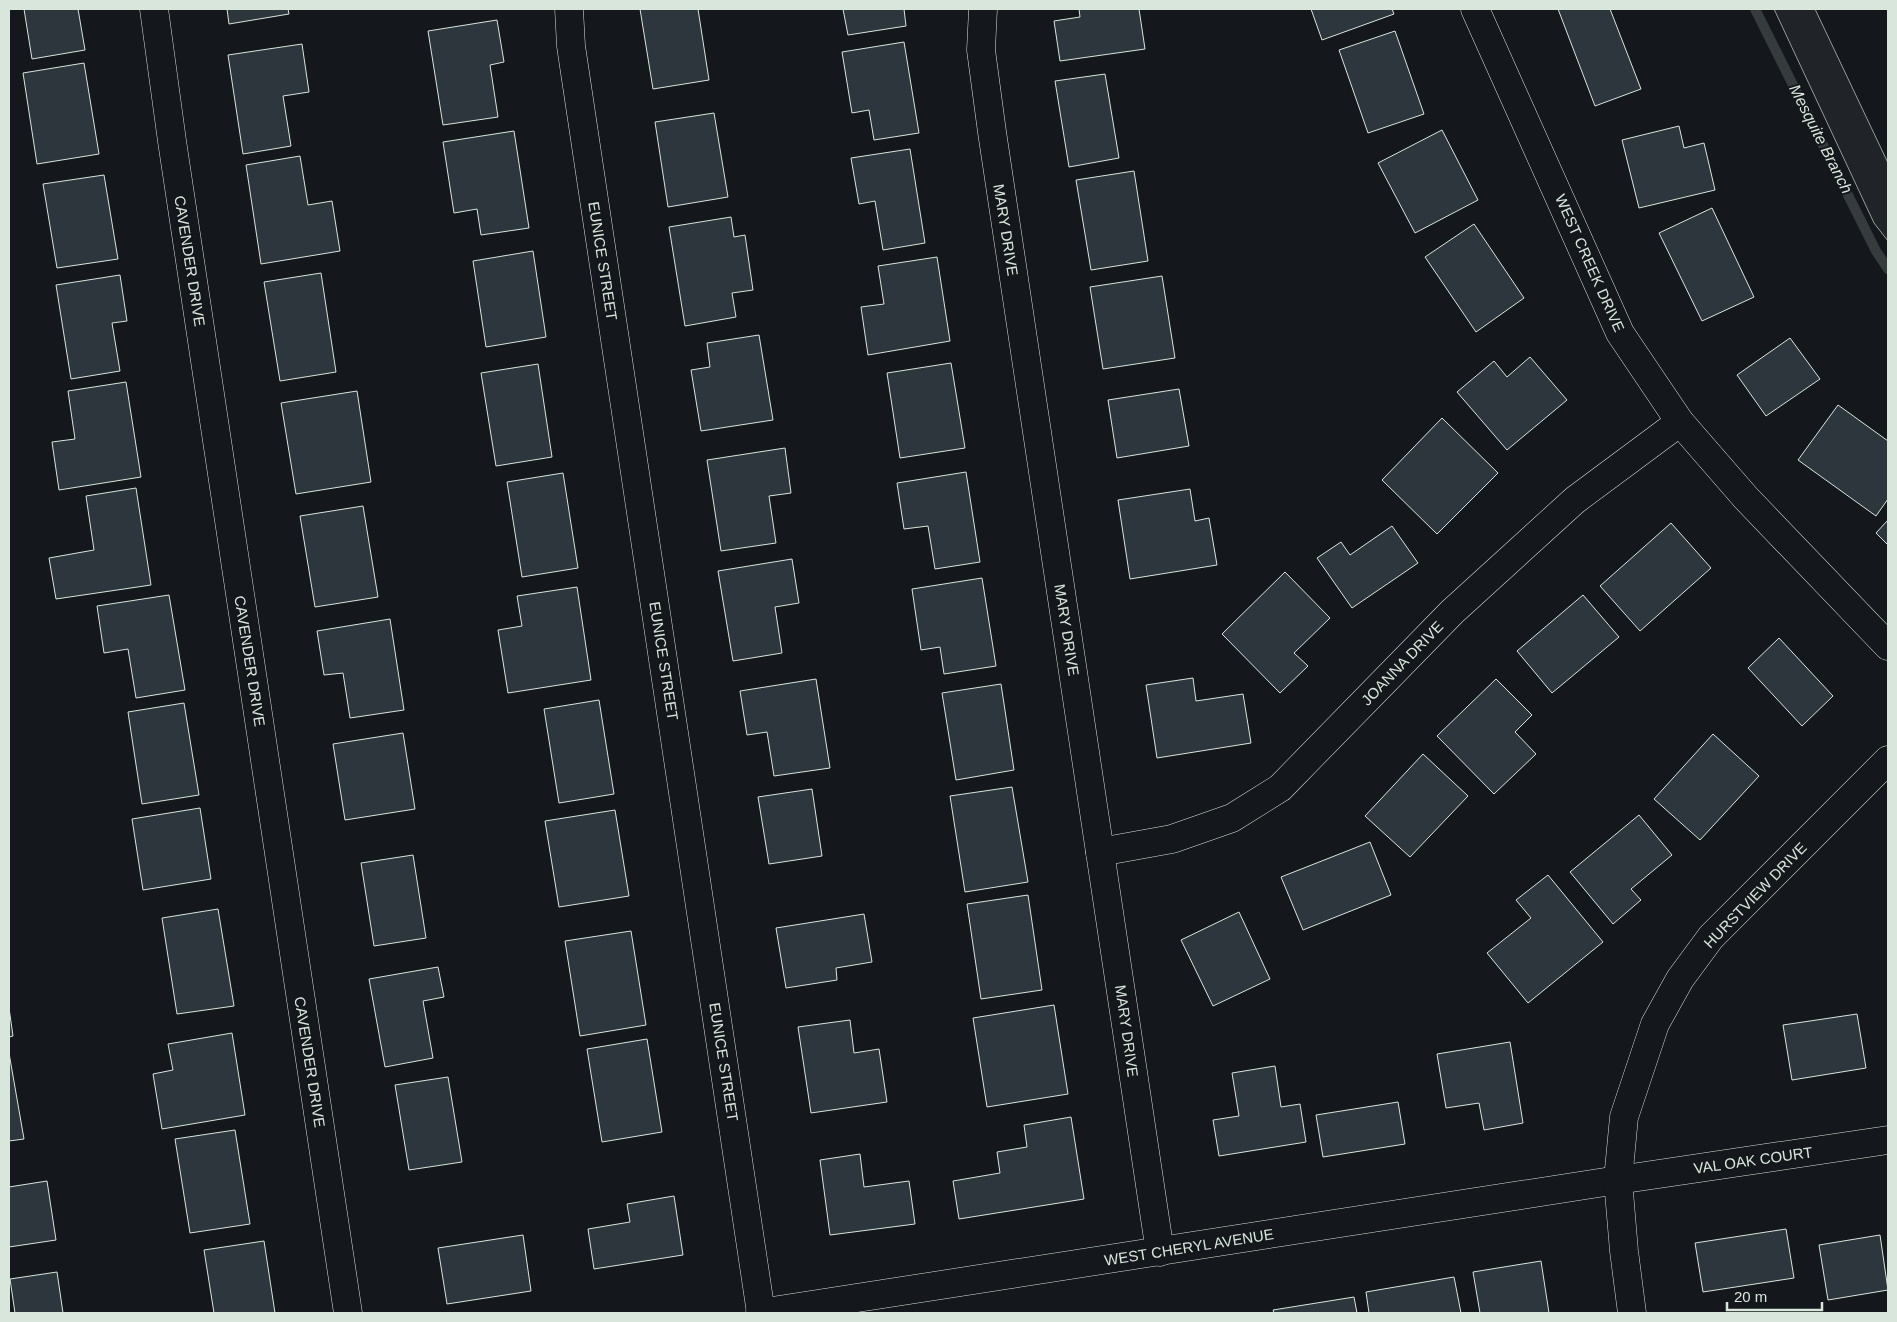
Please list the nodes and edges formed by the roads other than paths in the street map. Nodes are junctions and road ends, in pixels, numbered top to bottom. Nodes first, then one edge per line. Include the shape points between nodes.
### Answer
1 (154, 9) edge
2 (569, 9) edge
3 (983, 9) edge
4 (1475, 9) edge
5 (1680, 422) junction
6 (1888, 646) edge
7 (1888, 760) edge
8 (1100, 852) junction
9 (1888, 1140) edge
10 (1618, 1180) junction
11 (1160, 1252) junction
12 (348, 1313) edge
13 (761, 1313) edge
14 (1632, 1313) edge

1 - 12 street, CAVENDER DRIVE
2 - 13 street, EUNICE STREET via 571,46
3 - 8 street, MARY DRIVE via 981,50 992,132
4 - 5 street, WEST CREEK DRIVE via 1620,333
5 - 6 street, WEST CREEK DRIVE via 1746,498
5 - 8 street, JOANNA DRIVE via 1575,500 1452,612 1280,788 1232,818 1172,839
7 - 10 street, HURSTVIEW DRIVE via 1711,937 1680,979 1655,1024 1624,1118
8 - 11 street, MARY DRIVE
9 - 10 street, VAL OAK COURT
10 - 11 street, WEST CHERYL AVENUE
10 - 14 street, HURSTVIEW DRIVE
11 - 13 street, WEST CHERYL AVENUE

